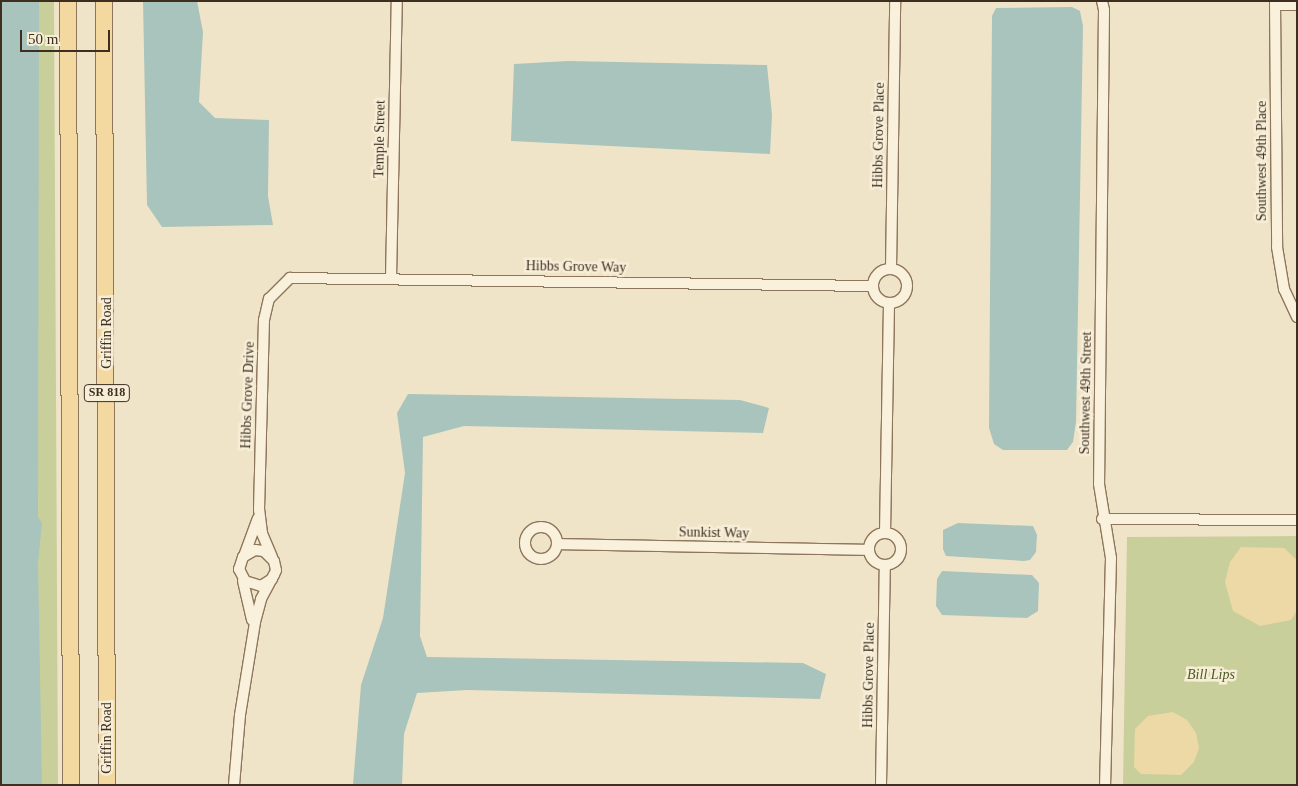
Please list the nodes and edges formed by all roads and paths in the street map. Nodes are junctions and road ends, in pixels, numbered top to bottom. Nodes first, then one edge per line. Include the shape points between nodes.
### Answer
1 (68, 1) edge
2 (104, 1) edge
3 (397, 1) edge
4 (895, 1) edge
5 (1102, 1) edge
6 (1275, 3) edge
7 (1297, 5) edge
8 (891, 269) junction
9 (391, 278) junction
10 (280, 286) joint
11 (874, 286) junction
12 (889, 303) junction
13 (1297, 317) edge
14 (259, 510) junction
15 (1102, 519) junction
16 (1297, 520) edge
17 (886, 533) junction
18 (558, 544) dead end
19 (869, 550) junction
20 (243, 557) junction
21 (272, 557) junction
22 (885, 565) junction
23 (242, 578) junction
24 (272, 579) junction
25 (252, 641) junction
26 (71, 785) edge
27 (107, 785) edge
28 (234, 785) edge
29 (880, 785) edge
30 (1105, 785) edge

1 - 26 main road, SR 818
2 - 27 main road, Griffin Road / SR 818
3 - 9 street, Temple Street
4 - 8 street, Hibbs Grove Place
5 - 15 street, Southwest 49th Street via 1099,484
6 - 7 street
6 - 13 street, Southwest 49th Place via 1276,247 1284,289
8 - 11 street via 880,272
8 - 12 street via 905,278 907,290 902,299
9 - 10 street, Hibbs Grove Way via 298,277
9 - 11 street, Hibbs Grove Way
10 - 14 street, Hibbs Grove Drive via 269,299 264,320
11 - 12 street via 878,298
12 - 17 street
14 - 20 street, Hibbs Grove Drive via 253,536
14 - 21 street, Hibbs Grove Drive via 262,533
15 - 16 street
15 - 30 street, Southwest 49th Street via 1111,558
17 - 19 street via 872,540
17 - 22 street via 895,536 902,549 894,562
18 - 19 street, Sunkist Way
19 - 22 street via 872,559
20 - 21 street via 260,550
20 - 23 street via 239,569
21 - 24 street via 276,570
22 - 29 street, Hibbs Grove Place
23 - 24 street via 257,586
23 - 25 street via 250,600
24 - 25 street via 259,605
25 - 28 street via 239,722

